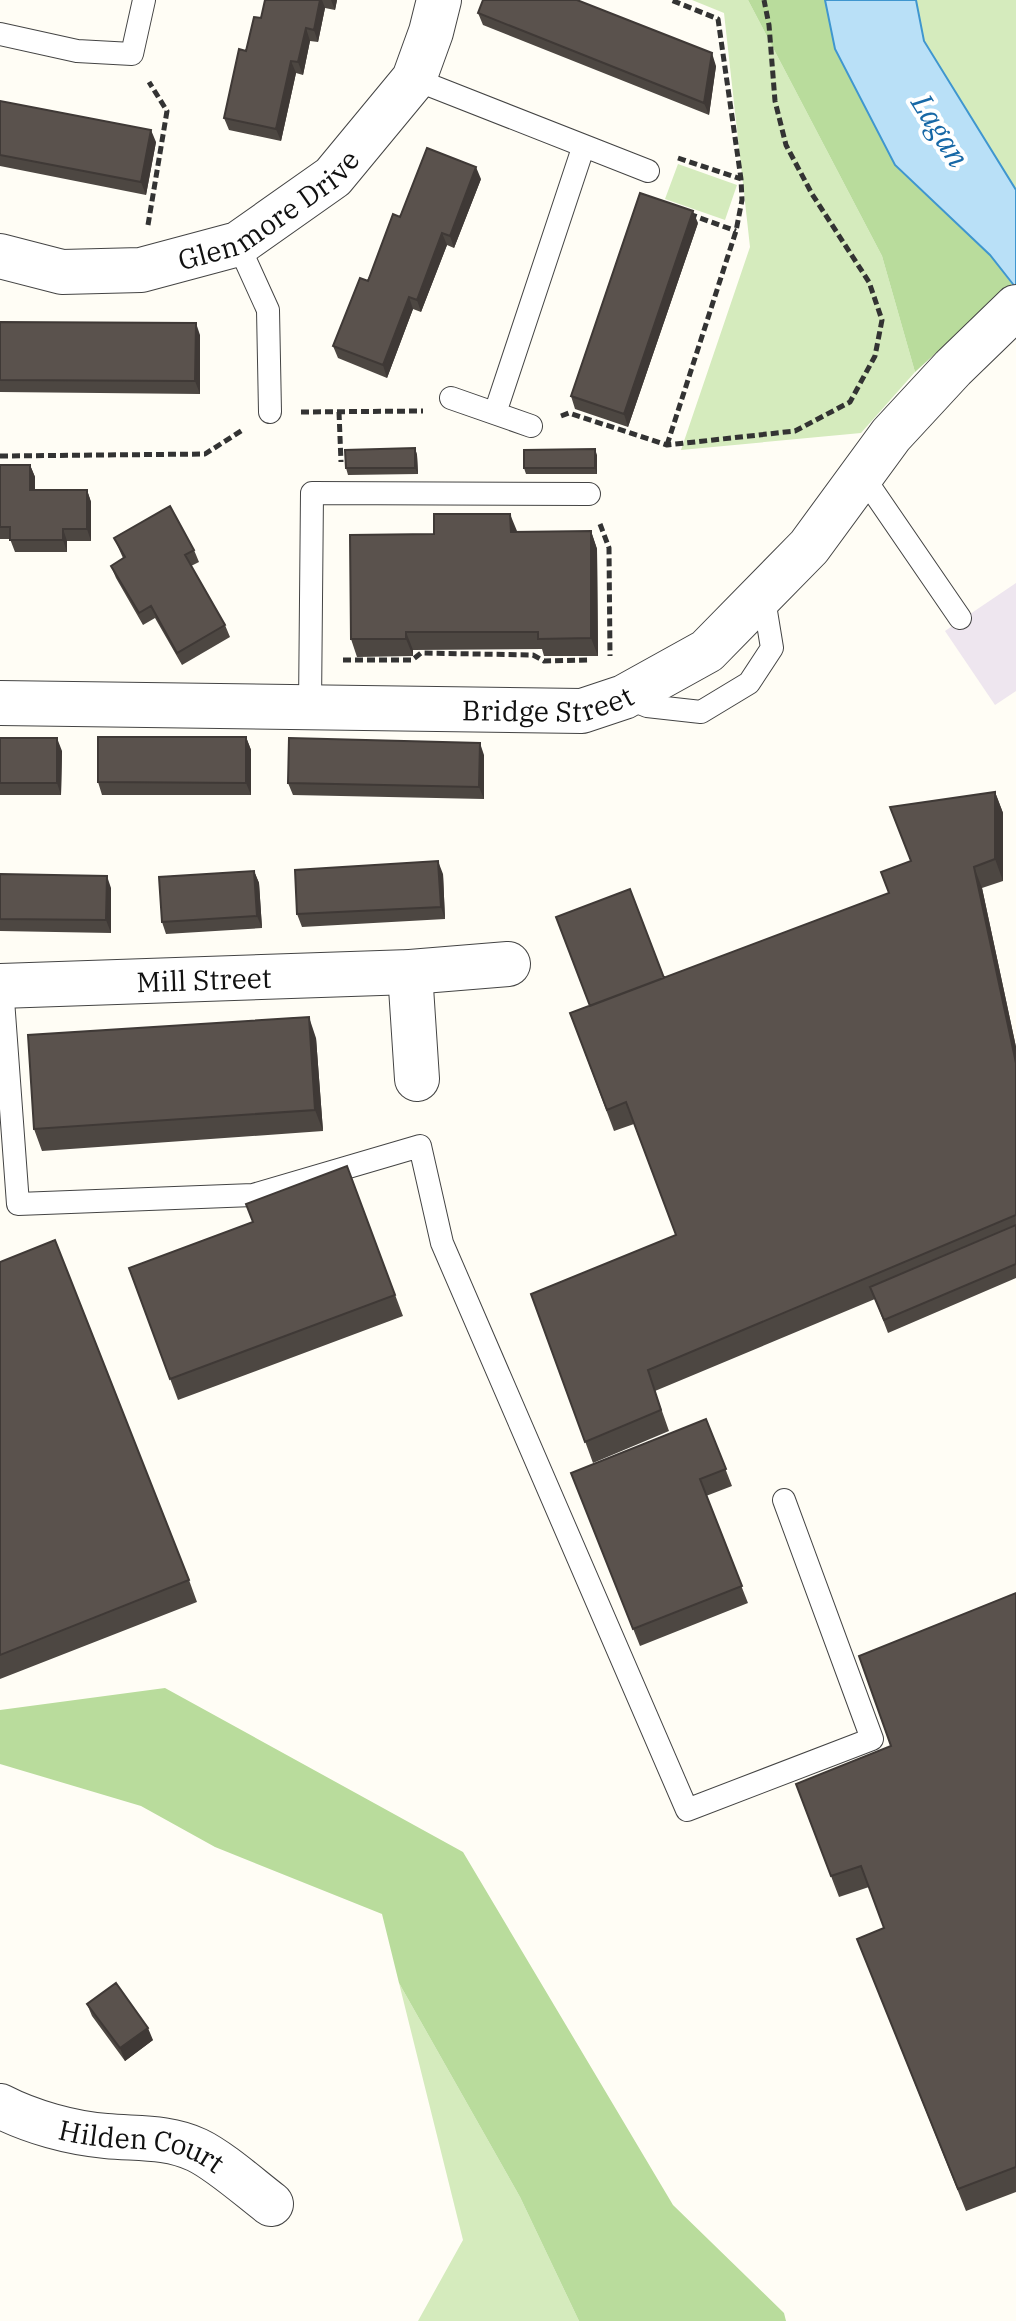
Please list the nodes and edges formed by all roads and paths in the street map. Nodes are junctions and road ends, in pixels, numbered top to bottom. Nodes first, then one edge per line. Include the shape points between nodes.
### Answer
1 (144, 0) edge
2 (439, 0) edge
3 (671, 0) edge
4 (764, 0) edge
5 (0, 34) edge
6 (132, 54) junction
7 (414, 79) junction
8 (583, 148) junction
9 (648, 171) junction
10 (741, 179) junction
11 (736, 231) junction
12 (238, 244) junction
13 (0, 256) edge
14 (141, 270) junction
15 (1016, 307) edge
16 (451, 398) joint
17 (270, 412) junction
18 (339, 412) junction
19 (495, 413) junction
20 (531, 426) joint
21 (667, 445) junction
22 (0, 456) edge
23 (342, 462) edge
24 (862, 475) junction
25 (589, 494) joint
26 (960, 618) dead end
27 (597, 660) dead end
28 (310, 661) junction
29 (617, 679) junction
30 (0, 703) edge
31 (310, 707) junction
32 (508, 964) dead end
33 (410, 972) junction
34 (1, 986) edge
35 (417, 1079) dead end
36 (784, 1500) dead end
37 (0, 2106) edge
38 (271, 2204) dead end

1 - 6 lane
2 - 7 street, Glenmore Drive
3 - 10 path via 718,19
4 - 21 path via 775,101 786,145 869,282 882,320 875,356 850,402 795,431
5 - 6 lane via 77,51
6 - 14 path via 167,111
7 - 8 lane
7 - 12 street, Glenmore Drive via 333,177
8 - 9 lane
8 - 19 lane
9 - 10 path via 680,157
9 - 11 path via 662,204
10 - 11 path
11 - 21 path
12 - 14 street, Glenmore Drive
12 - 17 lane via 268,310
13 - 14 street, Glenmore Drive via 62,272
15 - 24 street, Bridge Street via 891,435
16 - 18 path via 434,411
16 - 19 lane
17 - 18 path
17 - 22 path via 205,454
18 - 23 path
19 - 20 lane
20 - 21 path via 569,413
24 - 26 lane
24 - 29 street, Bridge Street via 809,547 707,651
25 - 28 lane via 312,493
25 - 29 path via 609,548
27 - 28 path via 421,653 412,660
28 - 31 lane
29 - 31 street, Bridge Street via 582,711
30 - 31 street, Bridge Street
32 - 33 street, Mill Street
33 - 34 street, Mill Street
33 - 35 street
34 - 36 lane via 18,1204 253,1195 420,1146 442,1243 687,1810 872,1739
37 - 38 street, Hilden Court via 61,2128 163,2139 198,2150

